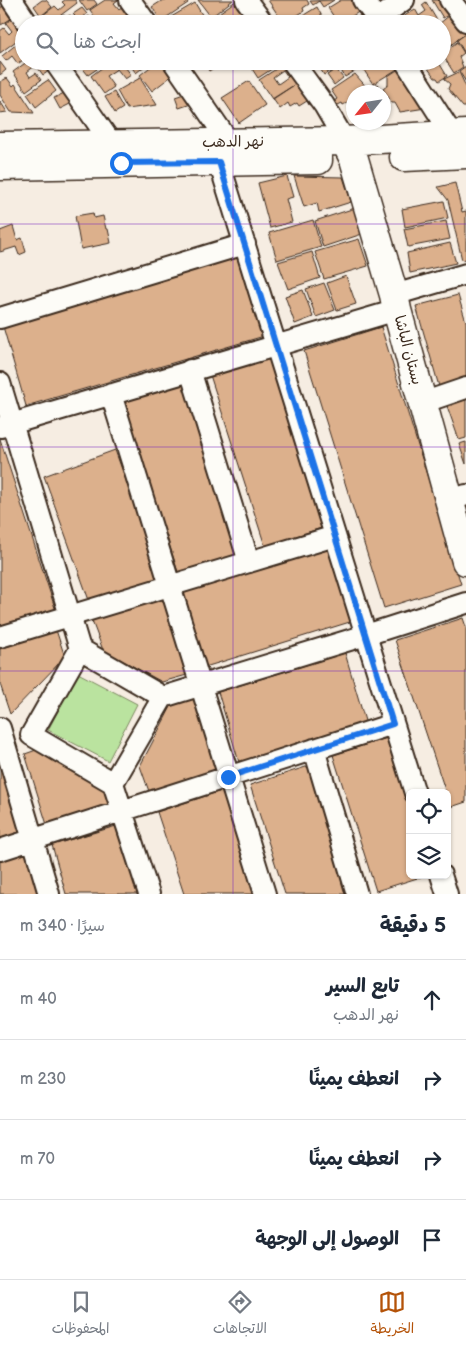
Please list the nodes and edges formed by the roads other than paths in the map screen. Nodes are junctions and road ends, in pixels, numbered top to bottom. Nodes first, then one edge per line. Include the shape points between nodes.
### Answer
1 (12, 0) edge
2 (130, 0) edge
3 (246, 0) edge
4 (363, 0) edge
5 (404, 0) edge
6 (450, 0) edge
7 (22, 15) edge
8 (141, 15) edge
9 (257, 15) edge
10 (374, 15) edge
11 (386, 15) edge
12 (466, 22) edge
13 (60, 70) edge
14 (178, 70) edge
15 (299, 70) edge
16 (411, 70) edge
17 (462, 141) edge
18 (112, 144) junction
19 (0, 146) edge
20 (350, 150) junction
21 (224, 152) junction
22 (0, 166) edge
23 (245, 244) junction
24 (466, 274) edge
25 (395, 302) junction
26 (0, 318) edge
27 (276, 345) junction
28 (190, 370) junction
29 (0, 383) edge
30 (466, 388) edge
31 (111, 394) junction
32 (422, 403) junction
33 (6, 425) edge
34 (458, 498) edge
35 (335, 536) junction
36 (466, 560) edge
37 (249, 562) junction
38 (170, 586) junction
39 (466, 603) edge
40 (70, 616) junction
41 (366, 636) junction
42 (0, 637) edge
43 (80, 649) junction
44 (200, 685) junction
45 (163, 697) junction
46 (393, 724) junction
47 (31, 735) junction
48 (2, 739) edge
49 (314, 749) junction
50 (228, 777) junction
51 (113, 783) junction
52 (414, 789) edge
53 (122, 811) junction
54 (33, 839) junction
55 (0, 850) edge
56 (443, 879) edge
57 (49, 894) edge
58 (149, 894) edge
59 (264, 894) edge
60 (356, 894) edge
61 (448, 894) edge

1 - 7 street
2 - 8 street
3 - 9 street
4 - 10 street
5 - 11 street
6 - 12 street
13 - 18 street
14 - 21 street
15 - 20 street
16 - 17 street
17 - 20 main road, نهر الدهب
18 - 19 main road, نهر الدهب
18 - 21 main road, نهر الدهب
20 - 21 main road, نهر الدهب
20 - 25 main road, بستان الباشا
21 - 22 main road, نهر الدهب
21 - 23 street
23 - 26 street
23 - 27 street
24 - 25 street
25 - 27 street
25 - 32 main road, بستان الباشا
27 - 28 street
27 - 35 street
28 - 31 street
28 - 37 street
29 - 33 street
30 - 32 street
31 - 33 street
31 - 38 street
32 - 34 main road, بستان الباشا
33 - 40 street
34 - 36 main road, بستان الباشا
35 - 37 street
35 - 41 street
37 - 38 street
38 - 40 street
38 - 44 street
39 - 41 street
40 - 42 street
40 - 43 street
41 - 44 street
41 - 46 street
43 - 45 street
43 - 47 street
44 - 45 street
44 - 50 street
45 - 51 street
46 - 49 street
46 - 52 street
47 - 48 street
47 - 51 street
48 - 54 street
49 - 50 street
49 - 60 street
50 - 53 street
50 - 59 street
51 - 53 street
53 - 54 street
53 - 58 street
54 - 55 street
54 - 57 street
56 - 61 street

